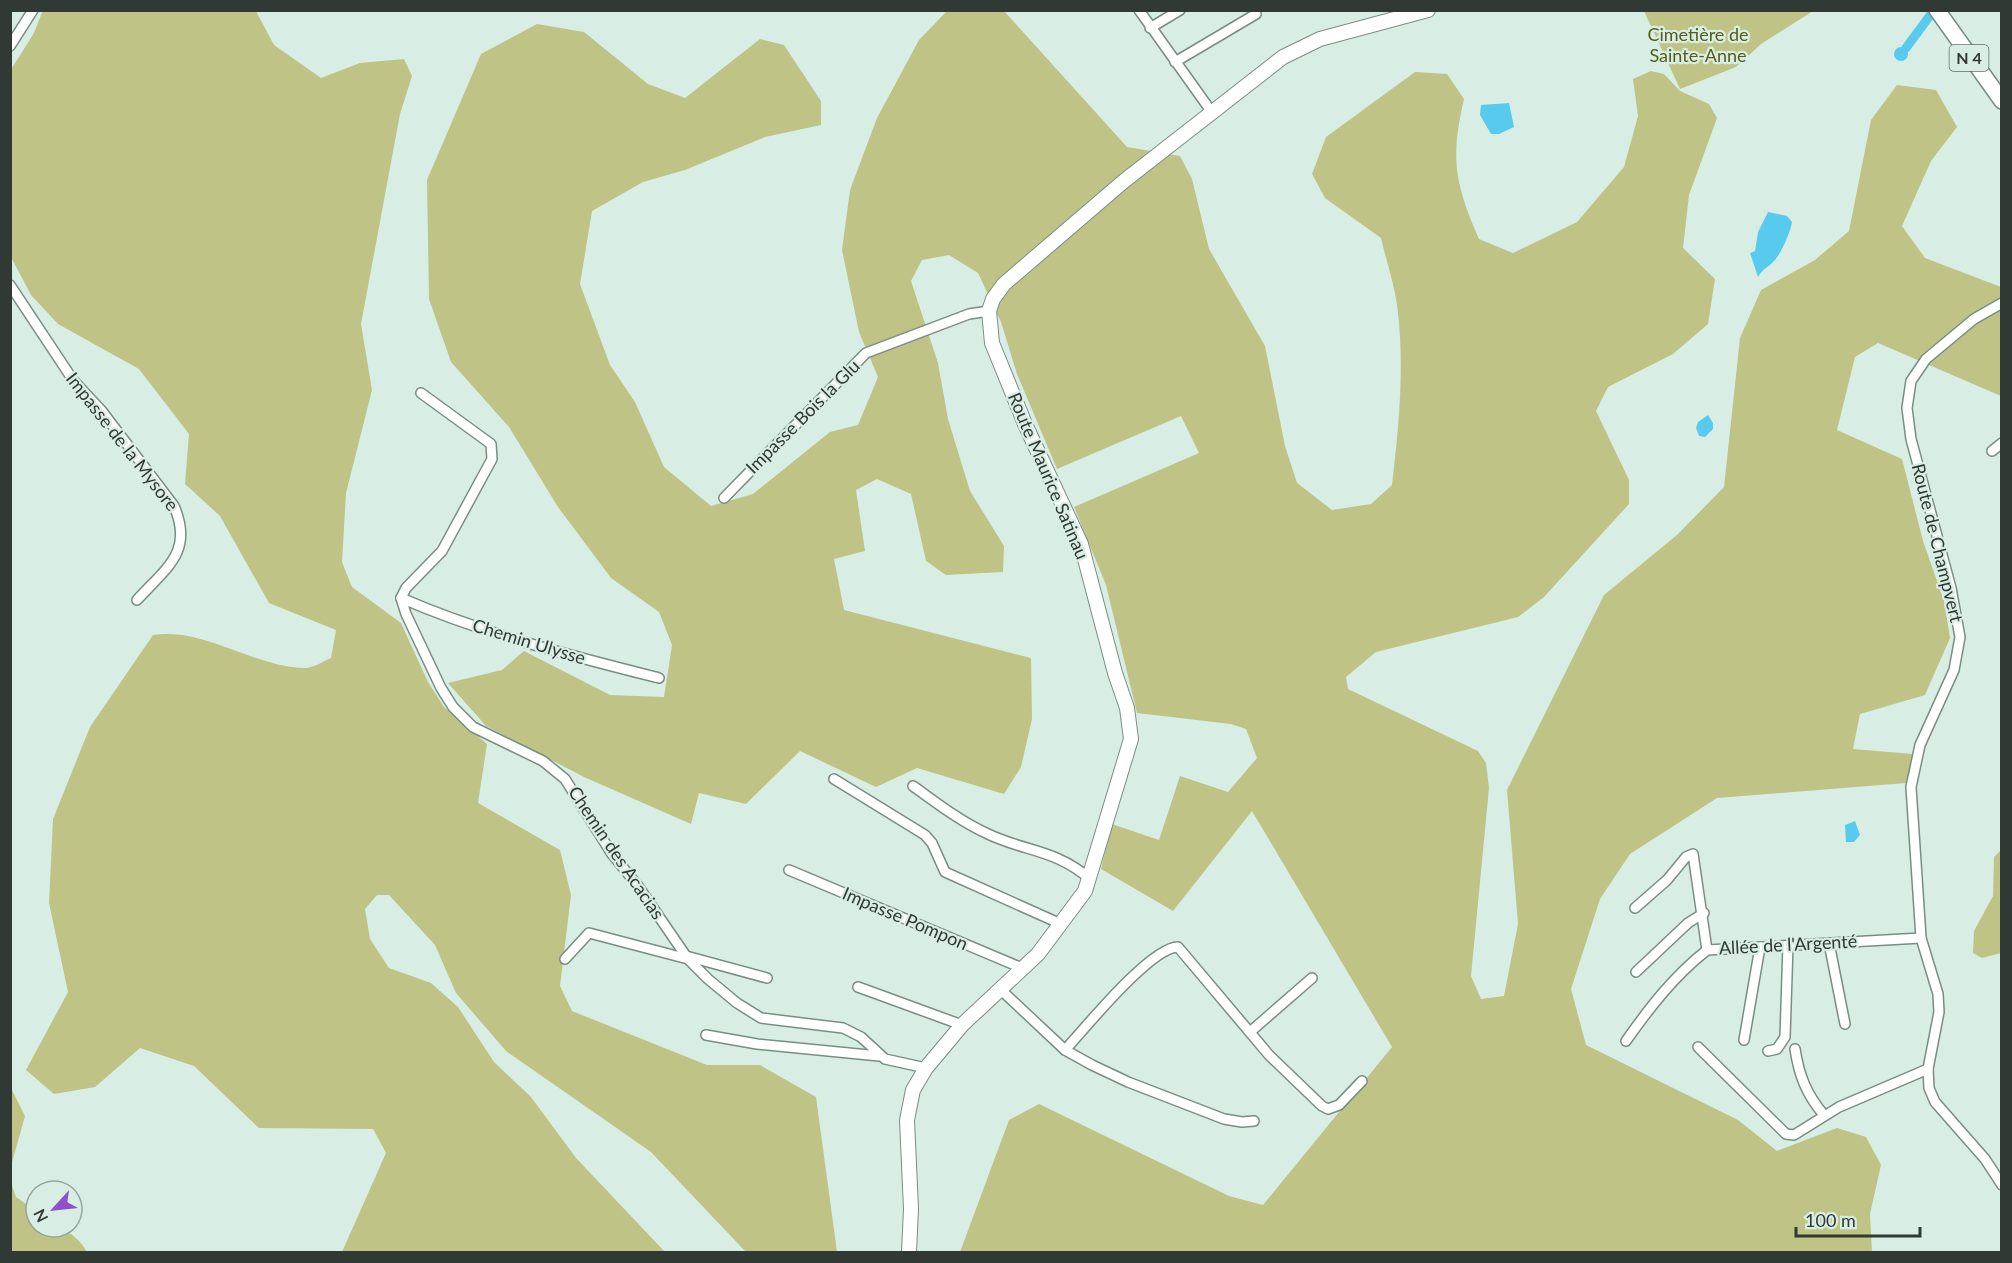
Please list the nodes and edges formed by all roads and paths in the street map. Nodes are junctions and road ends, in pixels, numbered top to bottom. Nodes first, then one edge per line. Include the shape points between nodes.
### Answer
1 (33, 10) edge
2 (1139, 10) edge
3 (1180, 10) edge
4 (1428, 10) edge
5 (1938, 11) edge
6 (1256, 14) dead end
7 (1150, 28) junction
8 (10, 46) edge
9 (1175, 62) junction
10 (2001, 101) edge
11 (1211, 111) junction
12 (10, 285) edge
13 (2001, 303) edge
14 (989, 311) junction
15 (421, 393) dead end
16 (2001, 443) edge
17 (1992, 451) dead end
18 (724, 498) dead end
19 (401, 598) junction
20 (137, 600) dead end
21 (659, 678) dead end
22 (834, 779) dead end
23 (913, 786) dead end
24 (789, 870) dead end
25 (1090, 879) junction
26 (1635, 908) dead end
27 (1704, 913) junction
28 (1061, 924) junction
29 (1921, 938) junction
30 (1829, 943) junction
31 (1788, 945) junction
32 (1760, 947) junction
33 (1707, 950) junction
34 (687, 958) junction
35 (565, 959) dead end
36 (1022, 968) junction
37 (1636, 972) dead end
38 (767, 978) dead end
39 (1312, 978) dead end
40 (858, 987) dead end
41 (1000, 989) junction
42 (1845, 1024) dead end
43 (962, 1025) junction
44 (1250, 1032) junction
45 (706, 1035) dead end
46 (1744, 1040) dead end
47 (1626, 1041) dead end
48 (1698, 1047) dead end
49 (1795, 1049) dead end
50 (1065, 1050) junction
51 (1768, 1052) dead end
52 (879, 1056) junction
53 (926, 1068) junction
54 (1928, 1069) junction
55 (1362, 1081) dead end
56 (1824, 1115) junction
57 (1254, 1120) dead end
58 (2001, 1185) edge
59 (909, 1252) edge

1 - 8 street
2 - 7 street
3 - 7 street
4 - 11 main road via 1297,48
5 - 10 main road, N 4
6 - 9 street
7 - 9 street
9 - 11 street
11 - 14 main road via 1004,284
12 - 20 street, Impasse de la Mysore via 73,380 101,410 179,516 183,528 178,553
13 - 29 street, Route de Champvert via 1974,319 1926,359 1908,392 1911,439 1951,588 1960,638 1954,670 1920,745 1911,787
14 - 18 street, Impasse Bois la Glu via 969,314 866,353
14 - 25 main road, Route Maurice Satinau via 992,343 1081,544 1127,708 1131,739 1128,754
15 - 19 street via 491,444 493,450 492,459 442,551 405,588
16 - 17 street
19 - 21 street, Chemin Ulysse via 440,615 533,644
19 - 34 street, Chemin des Acacias via 453,707 473,727 543,761 566,779 612,854
22 - 28 street via 925,835 945,872
23 - 25 street via 968,824 1001,840 1060,858
24 - 36 street, Impasse Pompon
25 - 28 main road, Route Maurice Satinau
26 - 27 street via 1690,854 1696,858
27 - 33 street
27 - 37 street
28 - 36 main road, Route Maurice Satinau
29 - 30 street, Allée de l'Argenté
29 - 54 street, Route de Champvert via 1938,994 1939,1012
30 - 31 street, Allée de l'Argenté
30 - 42 street
31 - 32 street, Allée de l'Argenté
31 - 51 street via 1785,1037 1777,1049
32 - 33 street, Allée de l'Argenté
32 - 46 street
33 - 47 street, Allée de l'Argenté via 1657,998
34 - 35 street via 589,933
34 - 38 street
34 - 52 street, Chemin des Acacias via 752,1014 773,1021 843,1028 861,1037
36 - 41 main road, Route Maurice Satinau
39 - 44 street
40 - 43 street
41 - 43 main road, Route Maurice Satinau
41 - 50 street
43 - 53 main road, Route Maurice Satinau
44 - 50 street via 1178,947 1168,948 1145,965
44 - 55 street via 1290,1077 1328,1109 1340,1106
45 - 52 street
48 - 56 street via 1786,1134 1794,1135
49 - 56 street via 1799,1075
50 - 57 street via 1128,1083 1224,1119
52 - 53 street, Chemin des Acacias
53 - 59 main road, Route Maurice Satinau via 913,1090 907,1120
54 - 56 street
54 - 58 street, Route de Champvert via 1935,1102 1985,1159

